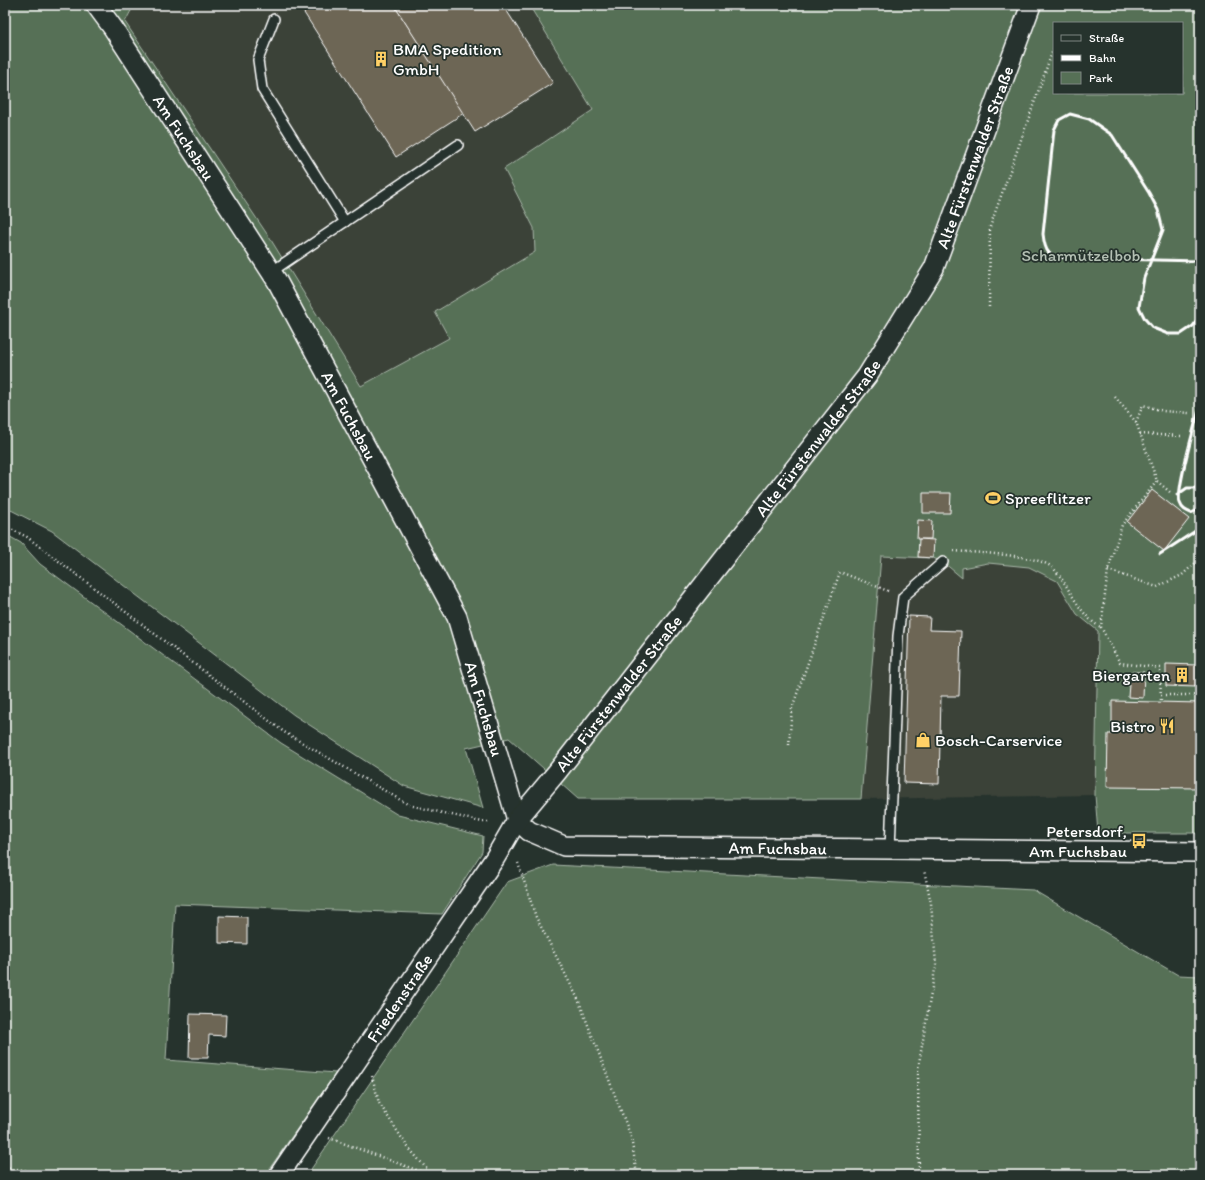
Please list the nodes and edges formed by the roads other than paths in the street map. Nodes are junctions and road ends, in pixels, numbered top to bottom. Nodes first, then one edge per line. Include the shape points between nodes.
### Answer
1 (96, 5) edge
2 (1030, 5) edge
3 (274, 18) dead end
4 (458, 145) dead end
5 (345, 222) junction
6 (270, 272) junction
7 (943, 562) road end
8 (517, 820) junction
9 (890, 850) junction
10 (1200, 852) edge
11 (279, 1175) edge

1 - 6 street, Am Fuchsbau via 114,28
2 - 8 street, Alte Fürstenwalder Straße via 934,268 867,376
3 - 5 lane via 258,60 262,89
4 - 5 lane
5 - 6 lane
6 - 8 street, Am Fuchsbau via 457,617
7 - 9 lane via 903,597 898,636
8 - 9 street, Am Fuchsbau via 529,831 564,846
8 - 11 street, Friedenstraße via 495,858
9 - 10 street, Am Fuchsbau

